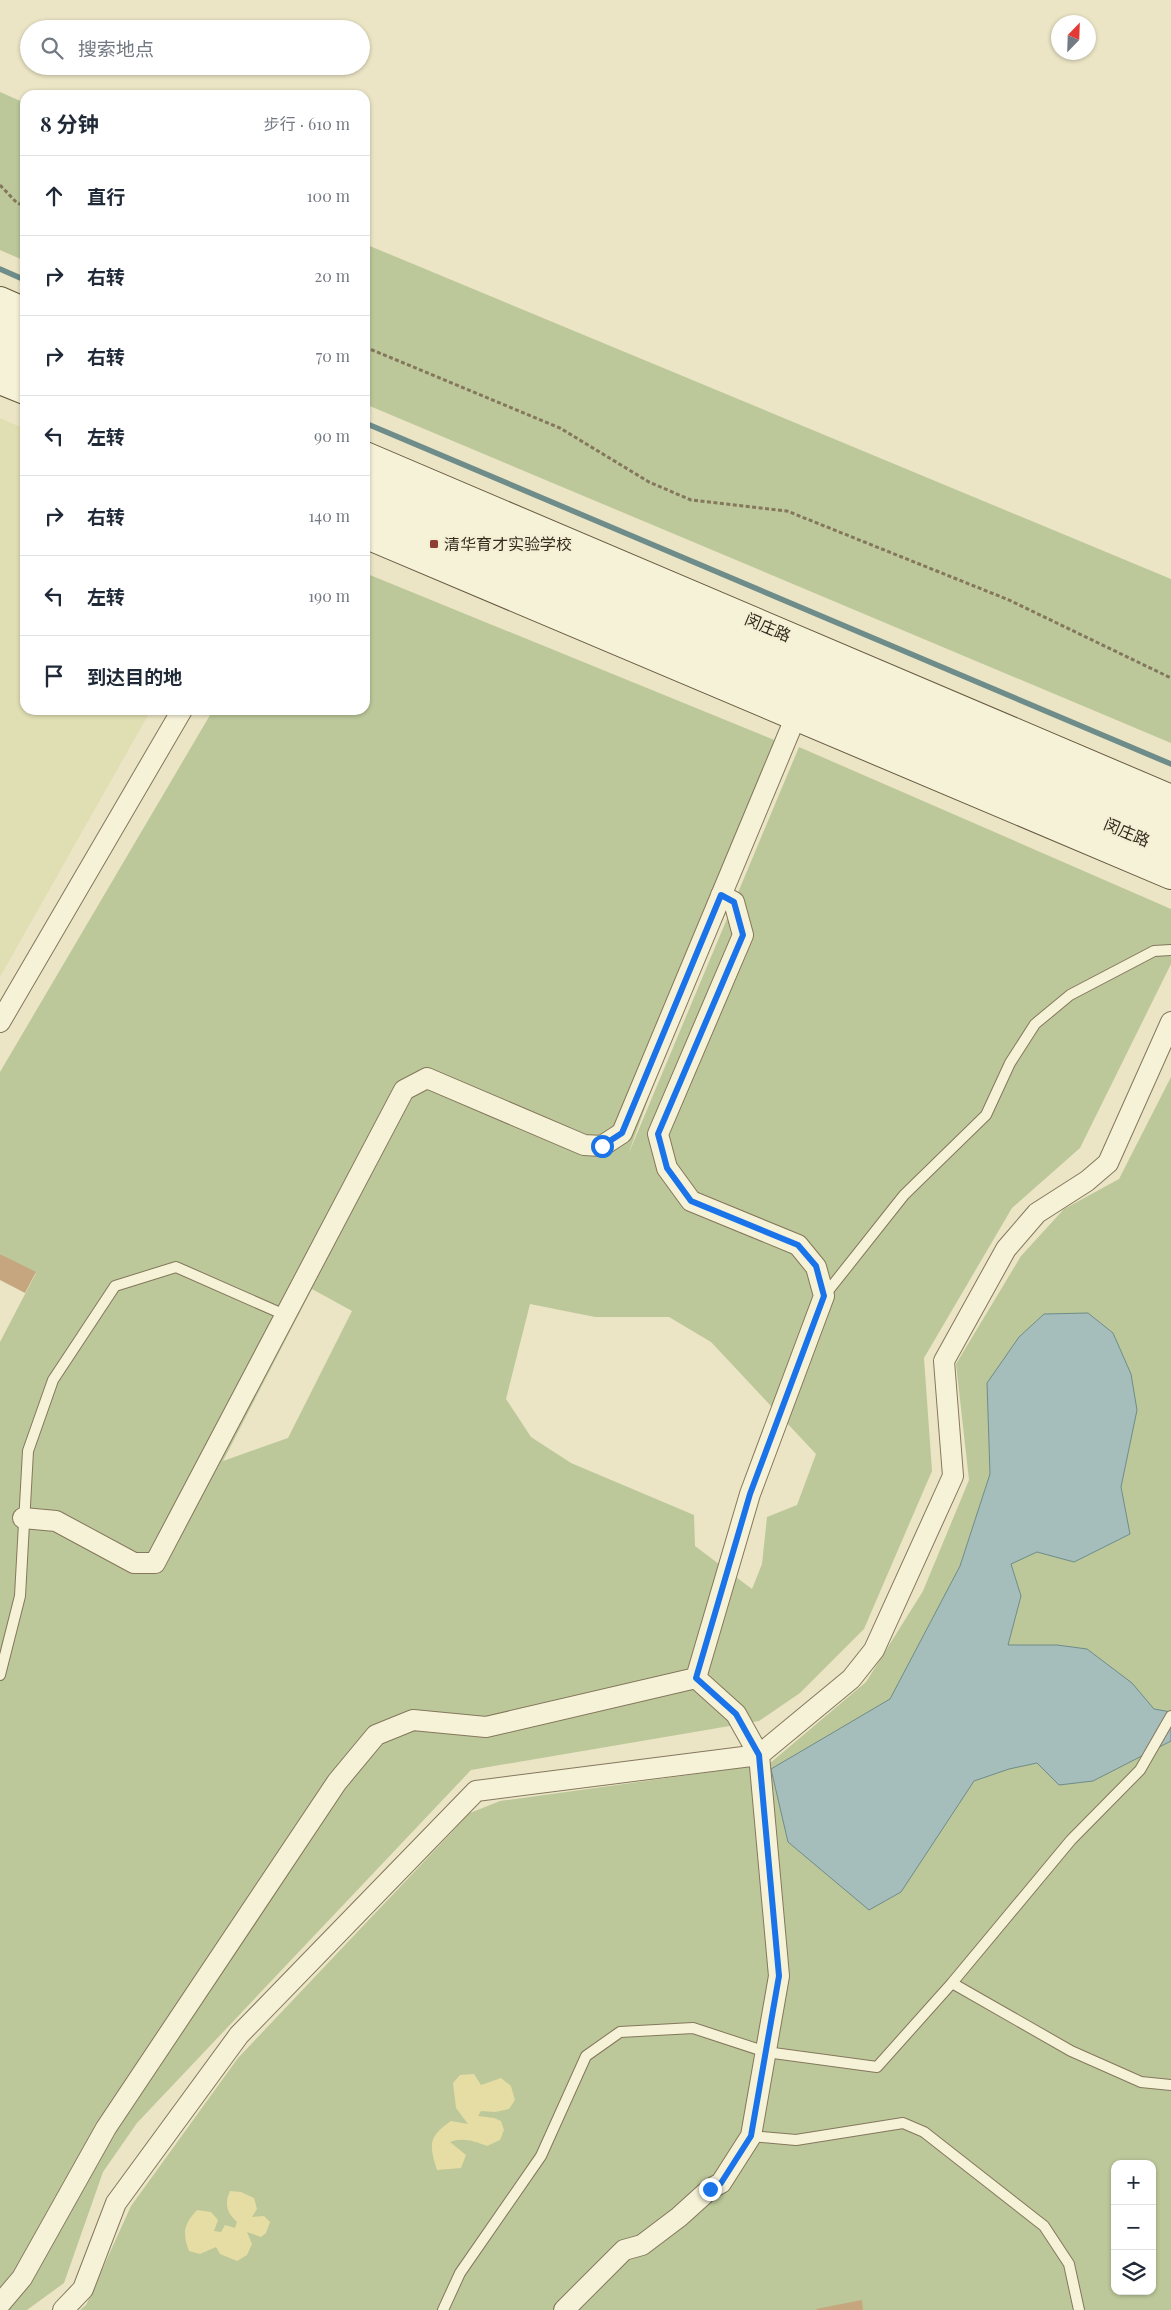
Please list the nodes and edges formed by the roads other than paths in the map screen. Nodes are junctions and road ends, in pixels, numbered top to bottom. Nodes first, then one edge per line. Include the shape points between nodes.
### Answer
1 (0, 302) edge
2 (20, 310) edge
3 (0, 330) edge
4 (20, 338) edge
5 (0, 355) edge
6 (20, 363) edge
7 (0, 380) edge
8 (20, 388) edge
9 (370, 458) edge
10 (370, 486) edge
11 (370, 511) edge
12 (370, 536) edge
13 (801, 706) junction
14 (179, 715) edge
15 (1171, 798) edge
16 (1171, 824) edge
17 (1171, 850) edge
18 (1171, 875) edge
19 (721, 895) junction
20 (1171, 950) edge
21 (0, 1022) edge
22 (1171, 1022) edge
23 (824, 1296) junction
24 (284, 1315) junction
25 (23, 1518) junction
26 (0, 1675) edge
27 (696, 1678) junction
28 (1171, 1716) edge
29 (759, 1755) junction
30 (952, 1983) junction
31 (766, 2052) junction
32 (1171, 2085) edge
33 (751, 2136) junction
34 (0, 2304) edge
35 (63, 2310) edge
36 (443, 2310) edge
37 (564, 2310) edge
38 (1079, 2310) edge

1 - 2 street
3 - 4 street
5 - 6 street
7 - 8 street
9 - 15 street, 闵庄路
10 - 16 street, 闵庄路
11 - 13 street, 闵庄路
12 - 13 street, 闵庄路
13 - 17 street, 闵庄路
13 - 18 street, 闵庄路
13 - 19 street
14 - 21 street
19 - 23 street via 734,902 743,935 658,1134 667,1168 691,1201 798,1245 816,1266
19 - 24 street via 622,1133 602,1146 584,1145 427,1078 404,1090
20 - 23 lane via 1154,950 1070,995 1035,1024 1010,1063 986,1115 904,1195
22 - 29 street via 1108,1163 1038,1213 1006,1249 944,1361 953,1476 874,1650 850,1679
23 - 27 street via 750,1494
24 - 25 street via 155,1564 134,1563 56,1521
24 - 25 lane via 176,1267 115,1286 53,1380 28,1451
25 - 26 lane via 20,1596
27 - 29 street via 736,1714
27 - 34 street via 486,1726 412,1720 376,1735 337,1782 117,2112 22,2278
28 - 30 lane via 1140,1770 1071,1840
29 - 31 street via 779,1976
29 - 35 street via 476,1791 239,2035 116,2203 83,2289
30 - 31 lane via 877,2067
30 - 32 lane via 1071,2051 1141,2082
31 - 33 street
31 - 36 lane via 693,2028 620,2032 586,2056 541,2156 460,2273
33 - 37 street via 721,2183 642,2245 624,2250
33 - 38 lane via 796,2140 903,2123 924,2132 1044,2226 1069,2264

